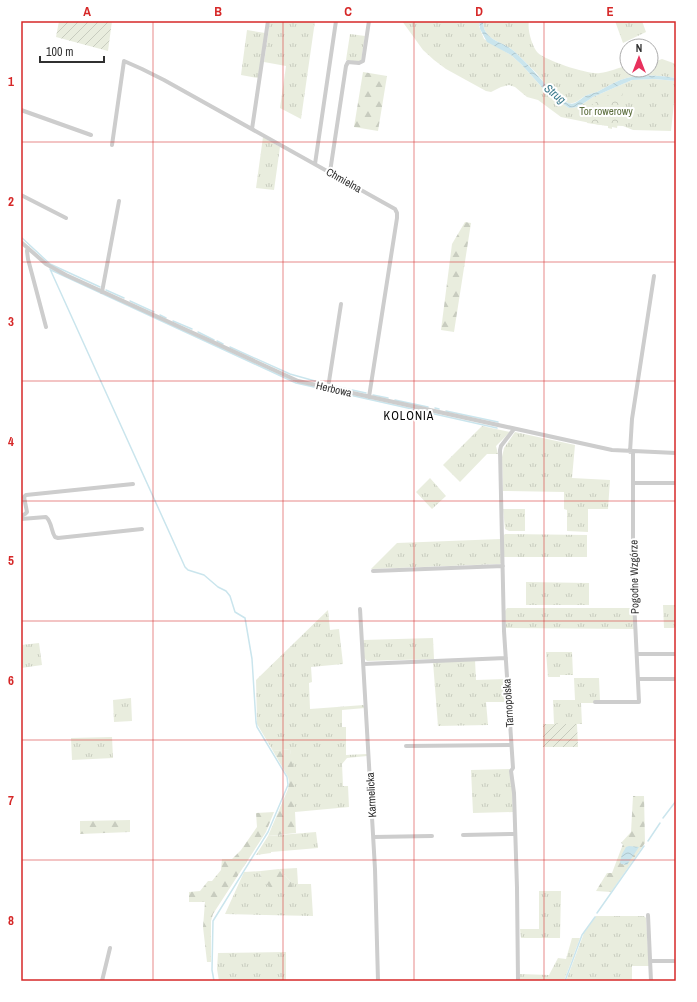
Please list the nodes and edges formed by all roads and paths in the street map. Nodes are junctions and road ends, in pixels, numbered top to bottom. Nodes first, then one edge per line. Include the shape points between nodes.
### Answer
1 (268, 21) edge
2 (336, 21) edge
3 (369, 21) edge
4 (21, 110) edge
5 (252, 129) junction
6 (91, 135) dead end
7 (112, 144) dead end
8 (315, 164) junction
9 (330, 172) junction
10 (21, 195) edge
11 (119, 201) dead end
12 (66, 218) dead end
13 (21, 242) edge
14 (28, 248) junction
15 (654, 276) dead end
16 (102, 292) junction
17 (341, 304) dead end
18 (46, 327) dead end
19 (328, 388) junction
20 (369, 397) junction
21 (514, 429) junction
22 (631, 452) junction
23 (676, 453) edge
24 (633, 483) junction
25 (676, 483) edge
26 (133, 484) dead end
27 (21, 516) edge
28 (21, 519) edge
29 (142, 529) dead end
30 (503, 566) junction
31 (373, 571) dead end
32 (360, 609) dead end
33 (637, 654) junction
34 (676, 654) edge
35 (506, 658) junction
36 (364, 664) junction
37 (676, 678) edge
38 (638, 679) junction
39 (595, 702) dead end
40 (511, 745) junction
41 (406, 746) dead end
42 (514, 834) junction
43 (463, 835) dead end
44 (432, 836) dead end
45 (373, 837) junction
46 (648, 915) dead end
47 (110, 948) dead end
48 (650, 961) junction
49 (676, 961) edge
50 (102, 981) edge
51 (378, 981) edge
52 (518, 981) edge
53 (652, 981) edge

1 - 5 street
2 - 8 street
3 - 9 street via 363,61 348,62 346,66
4 - 6 street
5 - 7 street, Chmielna via 142,69 124,62
5 - 8 street, Chmielna
8 - 9 street, Chmielna
9 - 20 street, Chmielna via 397,211
10 - 12 street
11 - 16 street
13 - 14 street, Herbowa
14 - 16 street, Herbowa via 53,268
14 - 18 street via 26,251
15 - 22 street, Pogodne Wzgórze via 632,419
16 - 19 street, Herbowa via 290,378
17 - 19 street
19 - 20 street, Herbowa
20 - 21 street, Herbowa
21 - 22 street, Herbowa
21 - 30 street, Tarnopolska via 500,450
22 - 23 street, Herbowa
22 - 24 street, Pogodne Wzgórze
24 - 25 street
24 - 33 street, Pogodne Wzgórze via 633,580
26 - 27 street via 26,495 26,512
28 - 29 street via 46,517 50,520 53,535 58,538
30 - 31 street
30 - 35 street, Tarnopolska
32 - 36 street, Karmelicka
33 - 34 street
33 - 38 street, Pogodne Wzgórze
35 - 36 street
35 - 40 street, Tarnopolska
36 - 45 street, Karmelicka
37 - 38 street
38 - 39 street, Pogodne Wzgórze via 639,702
40 - 41 street
40 - 42 street, Tarnopolska
42 - 43 street
42 - 52 street, Tarnopolska
44 - 45 street
45 - 51 street, Karmelicka
46 - 48 street
47 - 50 street
48 - 49 street
48 - 53 street

